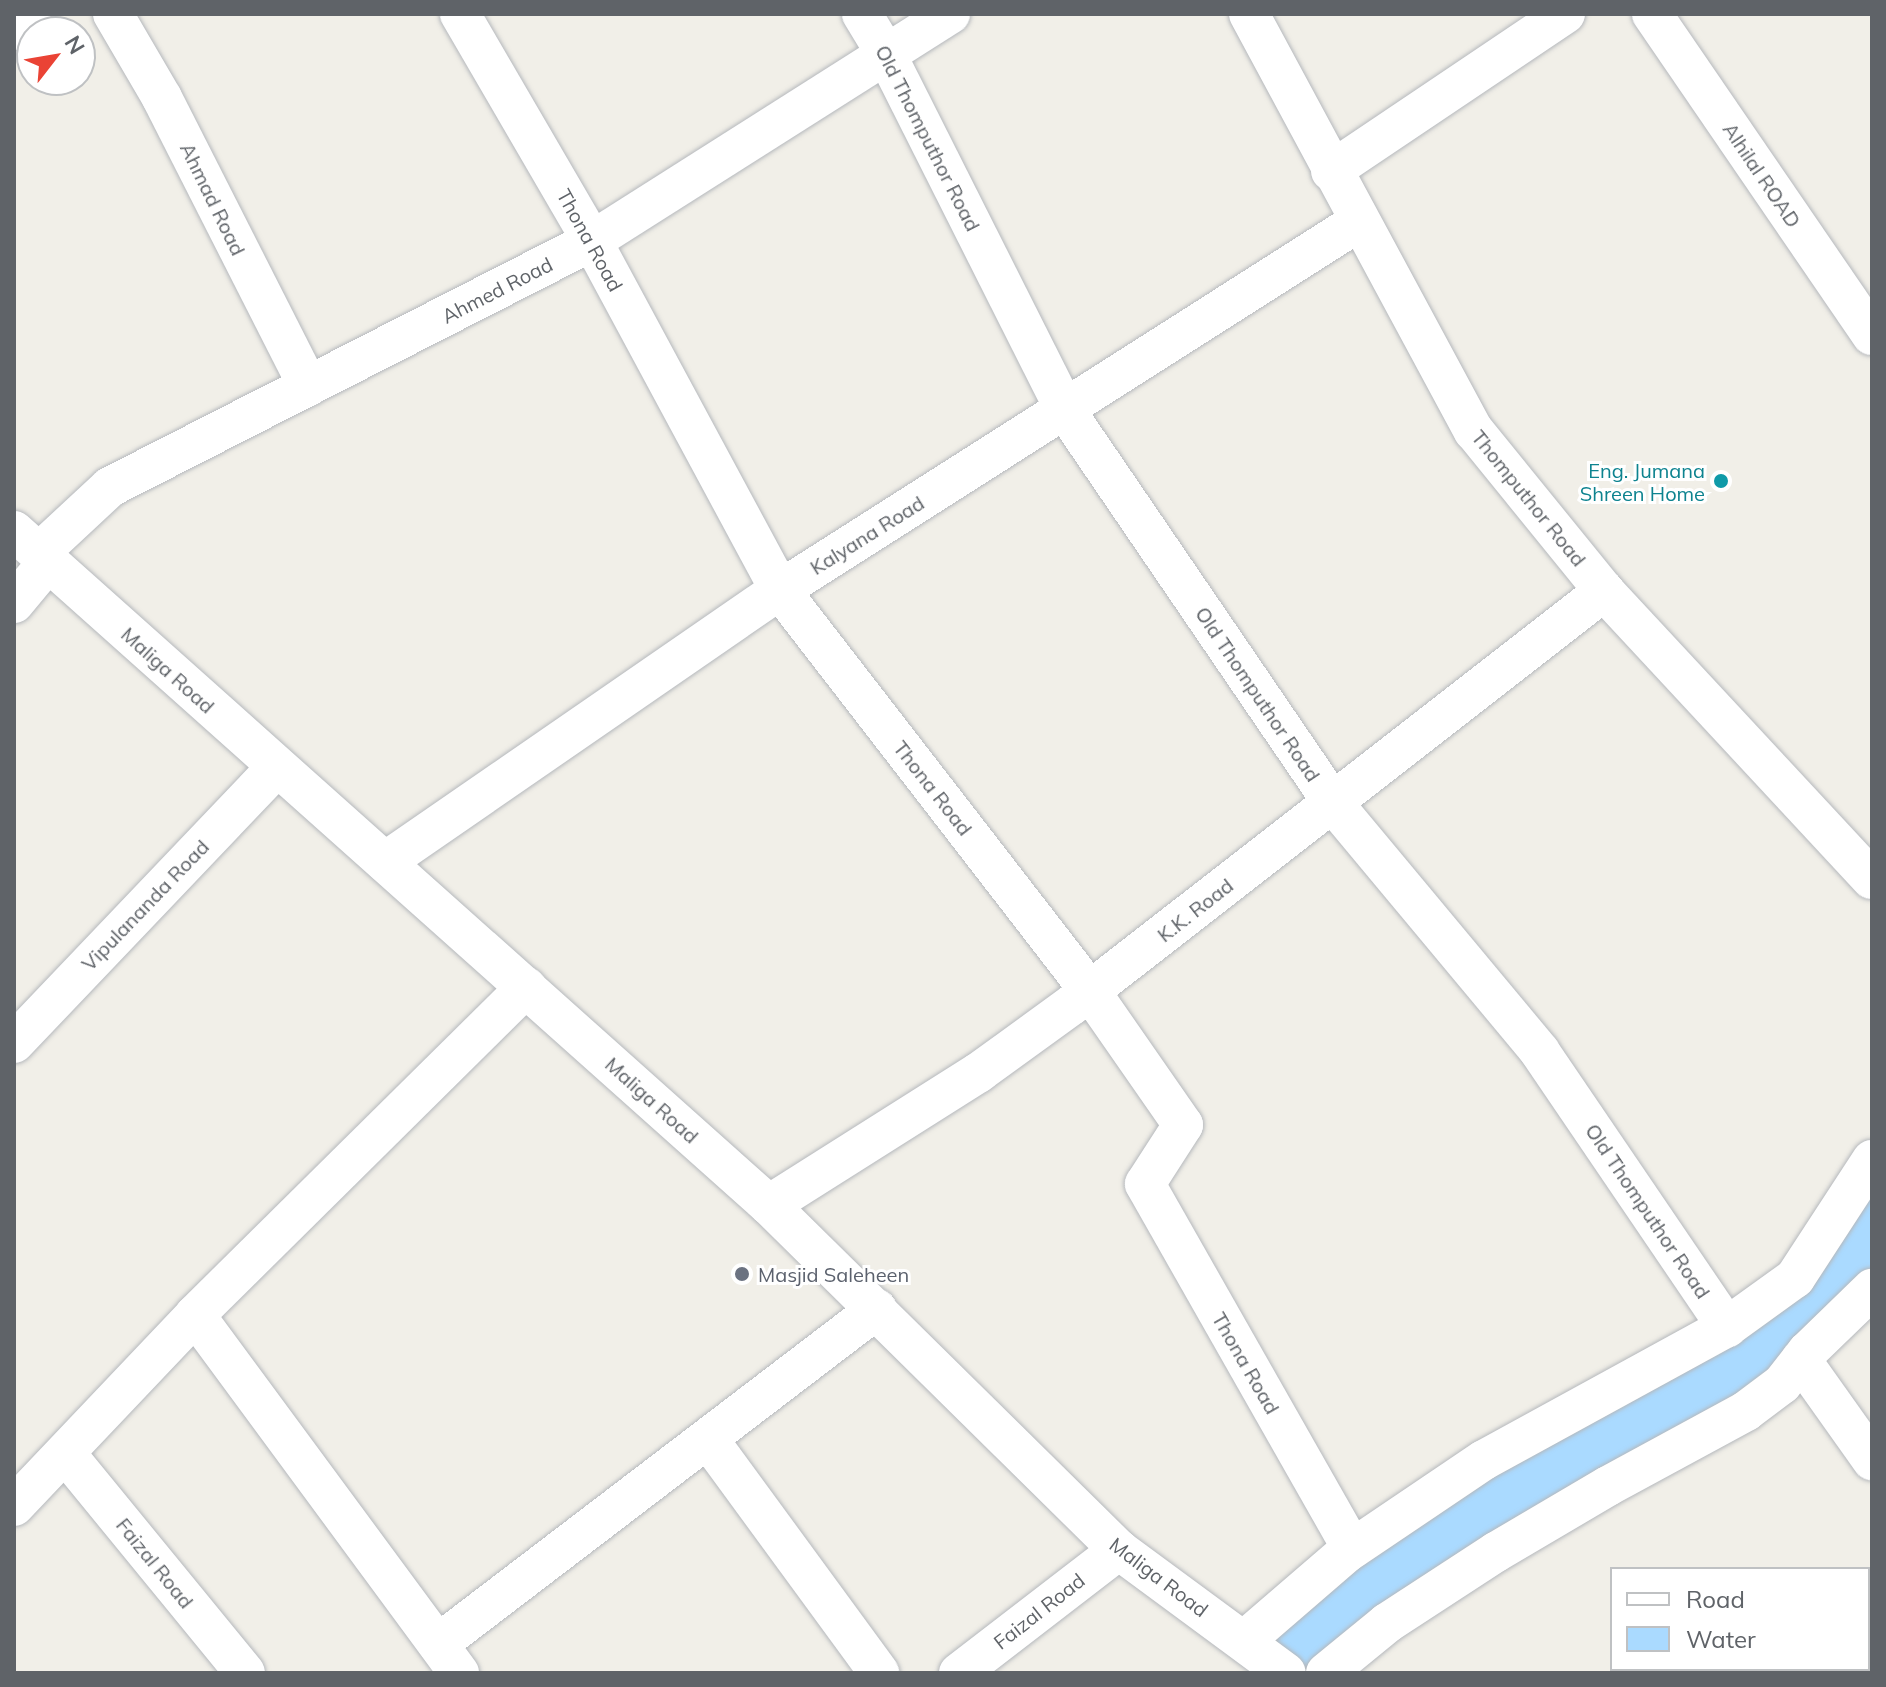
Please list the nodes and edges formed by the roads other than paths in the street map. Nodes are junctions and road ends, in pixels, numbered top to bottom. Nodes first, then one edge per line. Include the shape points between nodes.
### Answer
1 (31, 14) edge
2 (113, 14) edge
3 (460, 14) edge
4 (862, 14) edge
5 (950, 14) edge
6 (1249, 14) edge
7 (1565, 14) edge
8 (1652, 14) edge
9 (14, 30) edge
10 (885, 52) junction
11 (1331, 171) junction
12 (1358, 222) junction
13 (592, 241) junction
14 (1872, 335) edge
15 (308, 386) junction
16 (1065, 410) junction
17 (34, 549) edge
18 (780, 590) junction
19 (1604, 591) junction
20 (14, 603) edge
21 (277, 767) junction
22 (1332, 802) junction
23 (385, 862) junction
24 (1872, 879) edge
25 (526, 987) junction
26 (1090, 991) junction
27 (14, 1043) edge
28 (1872, 1160) edge
29 (769, 1205) junction
30 (1872, 1289) edge
31 (877, 1309) junction
32 (195, 1315) junction
33 (1727, 1327) junction
34 (1801, 1360) junction
35 (708, 1439) junction
36 (65, 1453) junction
37 (1872, 1460) edge
38 (14, 1506) edge
39 (1352, 1548) junction
40 (1119, 1550) junction
41 (1244, 1641) junction
42 (449, 1658) edge
43 (245, 1673) edge
44 (879, 1673) edge
45 (959, 1673) edge
46 (1286, 1673) edge
47 (1326, 1673) edge

1 - 9 street
2 - 15 street, Ahmad Road via 162,98
3 - 13 street, Thona Road
4 - 10 street, Old Thomputhor Road
5 - 10 street, Ahmed Road
6 - 11 street, Thomputhor Road
7 - 11 street
8 - 14 street, Alhilal ROAD
10 - 13 street, Ahmed Road
10 - 16 street, Old Thomputhor Road
11 - 12 street, Thomputhor Road
12 - 16 street, Kalyana Road
12 - 19 street, Thomputhor Road via 1474,431
13 - 15 street, Ahmed Road
13 - 18 street, Thona Road
15 - 17 street, Ahmed Road via 110,487
16 - 18 street, Kalyana Road
16 - 22 street, Old Thomputhor Road
17 - 20 street, Ahmed Road
17 - 21 street, Maliga Road
18 - 23 street, Kalyana Road
18 - 26 street, Thona Road
19 - 22 street, K.K. Road
19 - 24 street, Thomputhor Road
21 - 23 street, Maliga Road
21 - 27 street, Vipulananda Road
22 - 26 street, K.K. Road
22 - 33 street, Old Thomputhor Road via 1540,1052
23 - 25 street, Maliga Road
25 - 29 street, Maliga Road
25 - 32 street
26 - 29 street, K.K. Road via 978,1073
26 - 39 street, Thona Road via 1183,1125 1145,1184
28 - 33 street via 1795,1278
29 - 31 street, Maliga Road
30 - 34 street
31 - 35 street
31 - 40 street, Maliga Road
32 - 36 street
32 - 42 street
33 - 39 street via 1484,1460
34 - 37 street
34 - 47 street via 1782,1384 1746,1411 1496,1552 1387,1623
35 - 42 street
35 - 44 street
36 - 38 street
36 - 43 street, Faizal Road
39 - 41 street
40 - 41 street, Maliga Road
40 - 45 street, Faizal Road
41 - 46 street, Maliga Road

